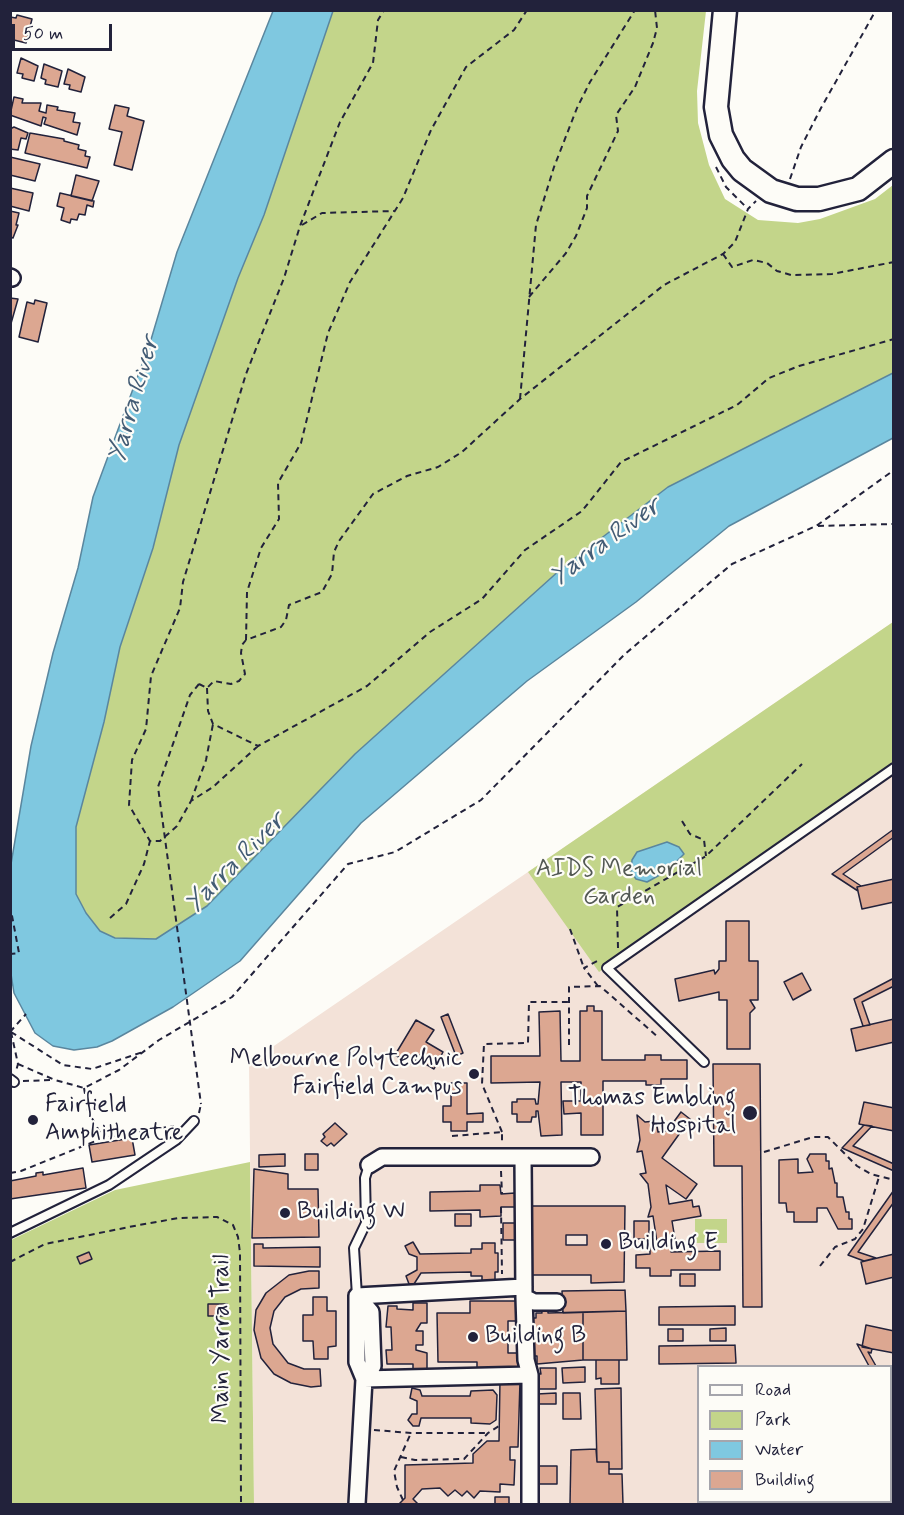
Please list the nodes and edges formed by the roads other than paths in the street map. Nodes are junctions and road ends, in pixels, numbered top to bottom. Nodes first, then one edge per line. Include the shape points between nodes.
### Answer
1 (725, 10) edge
2 (894, 161) edge
3 (894, 768) edge
4 (704, 1062) dead end
5 (194, 1121) road end
6 (523, 1156) junction
7 (591, 1157) dead end
8 (369, 1165) joint
9 (10, 1233) edge
10 (524, 1292) junction
11 (357, 1296) junction
12 (557, 1302) dead end
13 (530, 1375) junction
14 (364, 1379) junction
15 (357, 1504) edge
16 (530, 1504) edge

1 - 2 main road via 716,91 721,135 742,170 771,191 797,198 831,197 858,189
3 - 4 lane via 607,968
5 - 9 lane via 176,1140 110,1185
6 - 7 street
6 - 8 street via 382,1157
6 - 10 street
8 - 11 lane via 365,1178 366,1223 354,1248
10 - 11 street via 502,1288
10 - 12 street via 534,1302
10 - 13 street
11 - 14 street via 371,1312 373,1365
13 - 14 street
13 - 16 street
14 - 15 street

